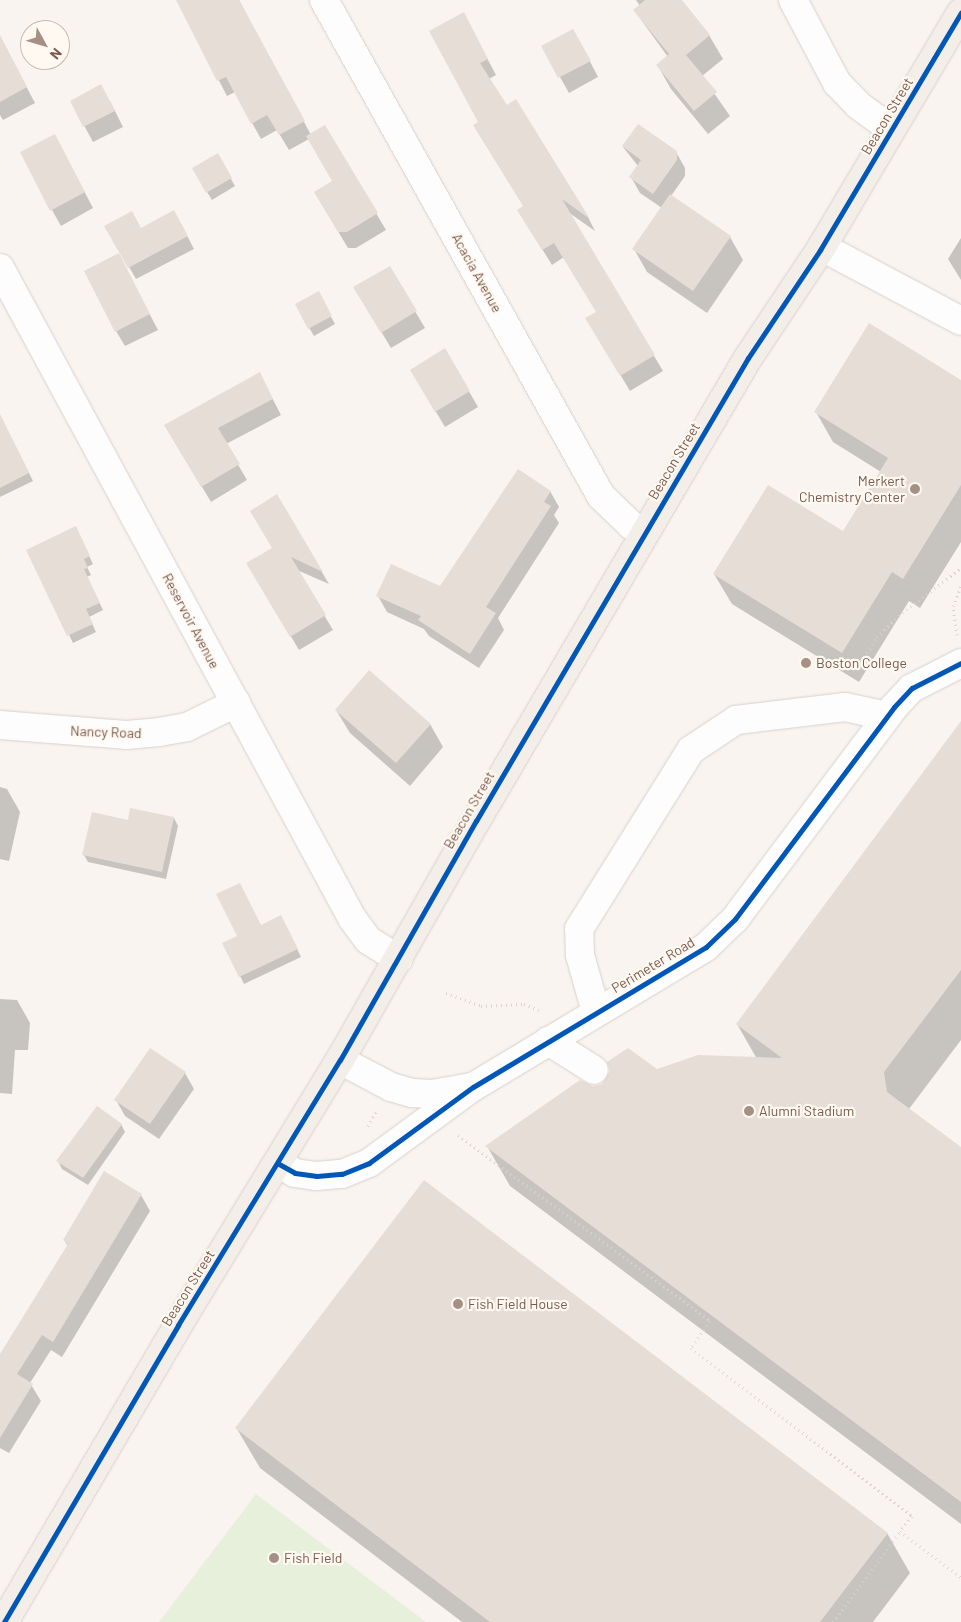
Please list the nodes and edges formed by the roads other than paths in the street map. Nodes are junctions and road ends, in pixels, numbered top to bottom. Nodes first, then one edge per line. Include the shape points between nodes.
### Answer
1 (324, 0) edge
2 (793, 0) edge
3 (961, 13) edge
4 (892, 129) junction
5 (822, 247) junction
6 (0, 268) edge
7 (961, 321) edge
8 (644, 534) junction
9 (960, 653) edge
10 (236, 703) junction
11 (887, 716) junction
12 (0, 725) edge
13 (399, 959) junction
14 (596, 1012) junction
15 (548, 1042) junction
16 (340, 1060) junction
17 (594, 1070) dead end
18 (473, 1087) junction
19 (279, 1164) junction
20 (4, 1622) edge

1 - 8 street, Acacia Avenue via 601,496 631,526
2 - 4 street via 837,83 863,110
3 - 4 main road, Beacon Street
4 - 5 main road, Beacon Street
5 - 7 street
5 - 8 main road, Beacon Street via 748,358
6 - 10 street, Reservoir Avenue
8 - 13 main road, Beacon Street
9 - 11 street, Perimeter Road via 912,688
10 - 12 street, Nancy Road via 187,727 159,732 126,735
10 - 13 street, Reservoir Avenue via 352,918 368,940
11 - 14 street, Perimeter Road via 735,919 706,946
11 - 14 street via 845,707 736,720 692,750 579,930 580,955
13 - 16 main road, Beacon Street
14 - 15 street, Perimeter Road
15 - 17 street
15 - 18 street, Perimeter Road
16 - 18 street, Perimeter Road via 391,1087 412,1093 432,1094
16 - 19 main road, Beacon Street
18 - 19 street, Perimeter Road via 369,1163 342,1174 296,1173
19 - 20 main road, Beacon Street via 178,1325

